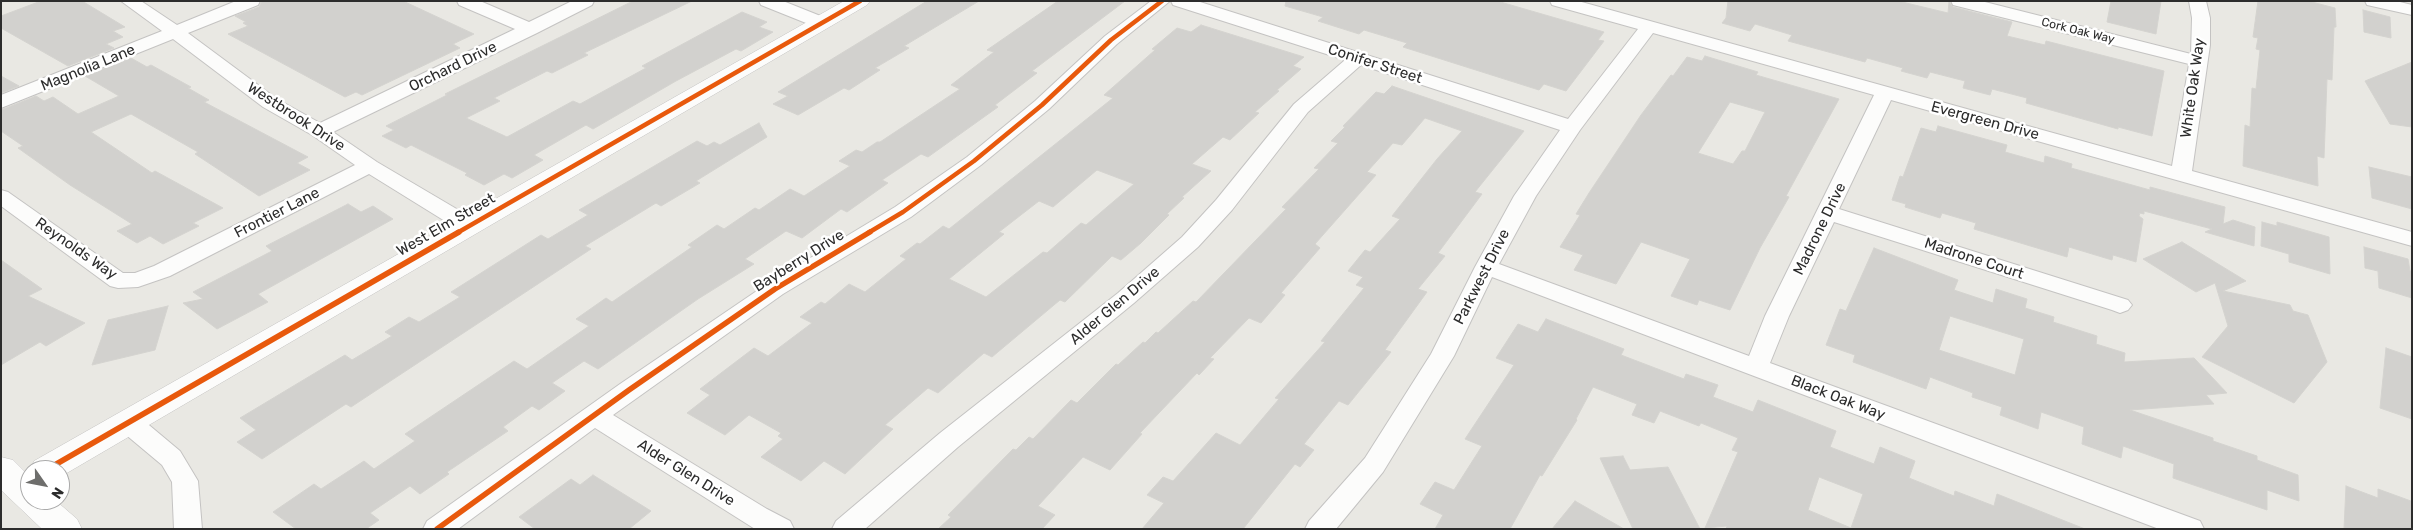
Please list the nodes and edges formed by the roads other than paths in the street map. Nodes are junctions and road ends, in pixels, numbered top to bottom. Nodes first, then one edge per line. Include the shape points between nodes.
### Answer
1 (128, 1) edge
2 (252, 1) edge
3 (465, 1) edge
4 (586, 1) edge
5 (767, 1) edge
6 (860, 1) edge
7 (1162, 1) edge
8 (1179, 1) edge
9 (1558, 1) edge
10 (1959, 1) edge
11 (2197, 1) edge
12 (2373, 1) edge
13 (2412, 10) edge
14 (822, 23) junction
15 (1649, 27) junction
16 (531, 29) junction
17 (175, 32) junction
18 (1358, 59) junction
19 (2198, 61) junction
20 (1885, 93) junction
21 (1, 102) edge
22 (1572, 127) junction
23 (319, 131) junction
24 (370, 166) junction
25 (2181, 174) junction
26 (1, 196) edge
27 (1829, 213) junction
28 (469, 226) junction
29 (2412, 239) edge
30 (184, 260) joint
31 (1486, 267) junction
32 (2120, 305) dead end
33 (1757, 366) junction
34 (594, 415) junction
35 (128, 422) junction
36 (63, 460) edge
37 (19, 488) edge
38 (65, 529) edge
39 (188, 529) edge
40 (437, 529) edge
41 (780, 529) edge
42 (846, 529) edge
43 (1319, 529) edge
44 (2190, 529) edge

1 - 17 street, Westbrook Drive
2 - 17 street, Magnolia Lane
3 - 16 street
4 - 16 street, Orchard Drive
5 - 14 street
6 - 14 street, West Elm Street
7 - 34 street, Bayberry Drive via 1111,40 1042,105 966,167 904,212 775,289
8 - 18 street, Conifer Street
9 - 15 street, Evergreen Drive
10 - 19 street, Cork Oak Way
11 - 19 street, White Oak Way via 2202,18
12 - 13 street
14 - 28 street, West Elm Street
15 - 20 street, Evergreen Drive
15 - 22 street, Parkwest Drive
16 - 23 street, Orchard Drive
17 - 21 street, Magnolia Lane
17 - 23 street, Westbrook Drive via 270,103
18 - 22 street, Conifer Street
18 - 42 street, Alder Glen Drive via 1301,108 1224,205 1190,242
19 - 25 street, White Oak Way
20 - 25 street, Evergreen Drive
20 - 27 street, Madrone Drive
22 - 31 street, Parkwest Drive via 1526,196
23 - 24 street, Westbrook Drive
24 - 28 street, Westbrook Drive
24 - 30 street, Frontier Lane
25 - 29 street, Evergreen Drive
26 - 30 street, Reynolds Way via 118,281 138,280
27 - 32 street, Madrone Court
27 - 33 street, Madrone Drive via 1777,316
28 - 35 street, West Elm Street
31 - 33 street, Black Oak Way
31 - 43 street, Parkwest Drive via 1442,356 1374,465
33 - 44 street, Black Oak Way
34 - 40 street, Bayberry Drive
34 - 41 street, Alder Glen Drive
35 - 36 street, West Elm Street
35 - 39 street via 171,458 185,481
37 - 38 street

